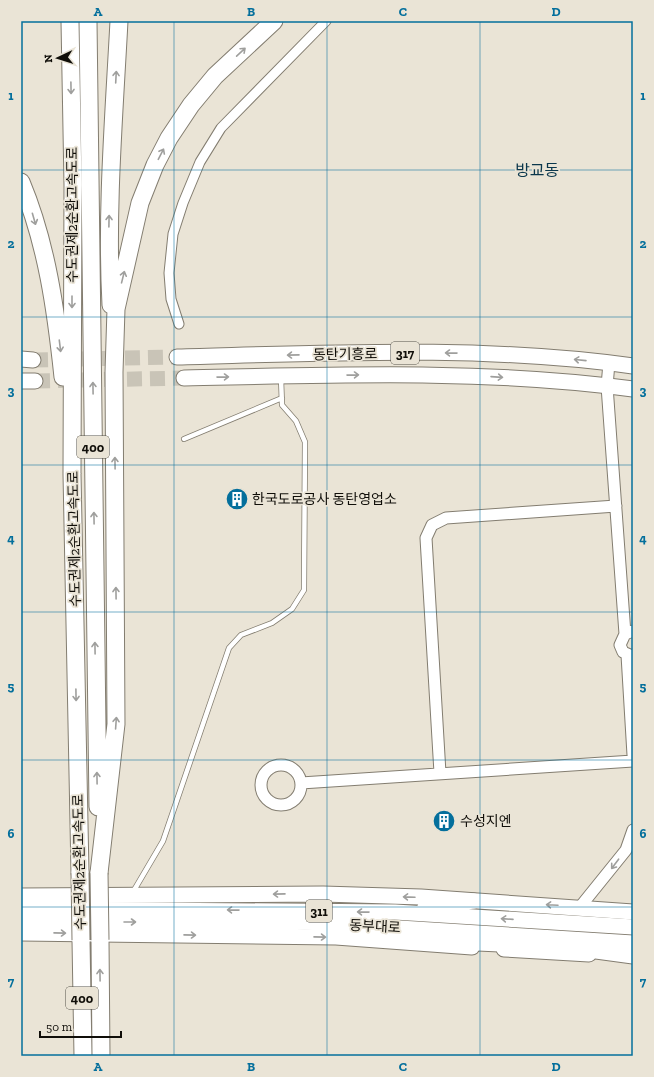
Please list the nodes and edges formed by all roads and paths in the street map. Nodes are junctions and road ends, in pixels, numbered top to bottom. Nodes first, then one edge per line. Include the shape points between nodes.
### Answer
1 (70, 21) edge
2 (88, 21) edge
3 (119, 21) edge
4 (274, 21) edge
5 (326, 21) edge
6 (21, 182) edge
7 (179, 324) dead end
8 (177, 357) tunnel mouth
9 (609, 363) junction
10 (633, 366) edge
11 (114, 372) junction
12 (280, 376) junction
13 (184, 378) tunnel mouth
14 (607, 386) junction
15 (633, 390) edge
16 (282, 398) junction
17 (184, 439) dead end
18 (72, 474) junction
19 (616, 506) junction
20 (629, 632) edge
21 (630, 656) edge
22 (633, 755) edge
23 (633, 761) edge
24 (440, 774) junction
25 (301, 783) dead end
26 (633, 830) edge
27 (99, 873) junction
28 (21, 896) edge
29 (130, 896) junction
30 (474, 901) junction
31 (580, 907) junction
32 (21, 909) edge
33 (395, 912) junction
34 (633, 912) edge
35 (21, 921) edge
36 (369, 926) junction
37 (633, 927) edge
38 (21, 933) edge
39 (633, 943) edge
40 (633, 956) edge
41 (83, 1056) edge
42 (101, 1056) edge

1 -> 18 highway, 수도권제2순환고속도로 / 400 via 73,185
27 -> 2 highway, 수도권제2순환고속도로 / 400
11 -> 3 highway via 108,259
11 -> 4 highway via 116,309 140,203 155,165 191,105 216,76
5 - 7 street via 221,128 200,162 173,234 169,273 171,299
6 -> 18 highway via 30,202 49,277 63,376
9 -> 8 main road, 동탄기흥로 / 317 via 530,355 447,353
9 - 10 main road, 동탄기흥로 / 317
9 - 14 street
27 -> 11 highway via 116,724
13 -> 12 main road, 동탄기흥로 / 317
12 -> 14 main road, 동탄기흥로 / 317 via 451,374
12 - 16 lane
14 - 15 main road, 동탄기흥로 / 317
14 - 19 street
16 - 17 lane
16 - 29 lane via 282,405 296,421 305,442 304,590 292,609 272,623 241,636 228,648 163,841
18 -> 41 highway, 수도권제2순환고속도로 / 400, bridge
19 - 20 street
19 - 24 street via 446,518 432,525 426,538
20 - 21 street via 620,644 621,649
21 - 22 street
23 - 24 street
24 - 25 street
26 -> 31 street via 626,850
42 -> 27 highway, 수도권제2순환고속도로 / 400, bridge
28 - 29 main road
30 -> 29 main road via 323,894
31 -> 30 main road
30 - 33 main road
31 - 34 main road
33 -> 32 main road, 동부대로 / 311
37 -> 33 main road, 동부대로 / 311
35 -> 36 main road, 동부대로 / 311 via 305,922
36 - 39 main road, 동부대로 / 311
36 - 40 main road via 478,943 581,948
38 -> 40 main road via 336,937

